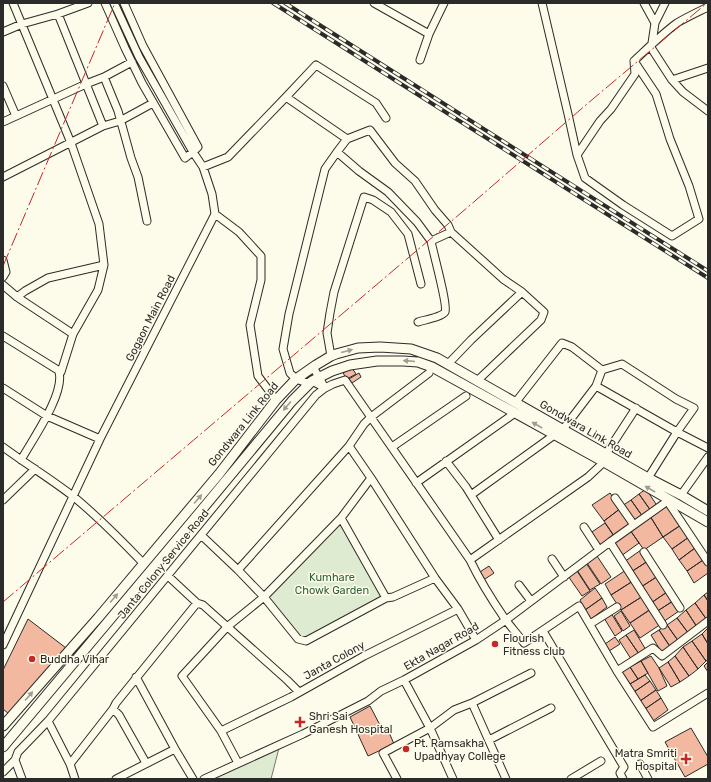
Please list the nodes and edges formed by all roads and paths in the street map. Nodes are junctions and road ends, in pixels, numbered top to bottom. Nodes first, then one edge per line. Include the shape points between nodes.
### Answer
1 (12, 3) edge
2 (88, 3) edge
3 (105, 3) edge
4 (114, 3) edge
5 (124, 3) edge
6 (374, 3) edge
7 (444, 3) edge
8 (542, 3) edge
9 (644, 3) edge
10 (665, 3) edge
11 (708, 7) edge
12 (58, 14) junction
13 (655, 23) junction
14 (22, 24) junction
15 (3, 32) edge
16 (428, 34) junction
17 (651, 45) junction
18 (420, 60) dead end
19 (634, 61) junction
20 (132, 62) junction
21 (708, 68) edge
22 (104, 77) junction
23 (672, 80) junction
24 (86, 84) junction
25 (3, 86) edge
26 (286, 97) junction
27 (52, 99) junction
28 (153, 103) junction
29 (706, 108) edge
30 (16, 116) junction
31 (386, 118) dead end
32 (120, 120) junction
33 (3, 122) edge
34 (103, 126) junction
35 (347, 138) junction
36 (71, 143) junction
37 (193, 152) junction
38 (337, 152) junction
39 (577, 155) junction
40 (203, 168) junction
41 (3, 177) edge
42 (215, 214) junction
43 (148, 221) dead end
44 (451, 232) junction
45 (431, 241) junction
46 (3, 260) edge
47 (104, 265) junction
48 (3, 277) edge
49 (421, 284) dead end
50 (3, 285) edge
51 (522, 292) junction
52 (17, 297) junction
53 (418, 322) dead end
54 (72, 334) junction
55 (3, 336) edge
56 (331, 356) junction
57 (448, 364) junction
58 (313, 367) junction
59 (602, 370) junction
60 (61, 372) junction
61 (429, 374) dead end
62 (296, 379) junction
63 (315, 379) junction
64 (477, 381) junction
65 (596, 386) junction
66 (3, 388) edge
67 (324, 388) junction
68 (466, 396) dead end
69 (276, 400) junction
70 (515, 403) junction
71 (636, 408) junction
72 (515, 413) junction
73 (47, 416) junction
74 (371, 417) junction
75 (562, 429) junction
76 (677, 432) junction
77 (554, 435) junction
78 (100, 439) junction
79 (349, 446) junction
80 (3, 447) edge
81 (392, 447) junction
82 (708, 448) edge
83 (708, 457) edge
84 (605, 458) junction
85 (20, 460) junction
86 (446, 461) junction
87 (35, 469) junction
88 (371, 478) junction
89 (648, 478) junction
90 (416, 483) junction
91 (471, 495) junction
92 (681, 495) junction
93 (73, 497) junction
94 (615, 498) dead end
95 (3, 500) edge
96 (669, 502) junction
97 (708, 511) edge
98 (341, 518) junction
99 (708, 522) edge
100 (634, 526) junction
101 (584, 527) dead end
102 (201, 535) junction
103 (499, 540) junction
104 (610, 542) junction
105 (599, 550) junction
106 (644, 552) dead end
107 (552, 559) dead end
108 (470, 560) junction
109 (708, 562) edge
110 (144, 563) junction
111 (238, 570) junction
112 (168, 576) junction
113 (564, 577) junction
114 (436, 578) junction
115 (519, 585) dead end
116 (264, 597) junction
117 (386, 598) junction
118 (531, 602) junction
119 (197, 603) junction
120 (617, 607) dead end
121 (680, 608) dead end
122 (458, 609) junction
123 (506, 620) junction
124 (708, 621) edge
125 (590, 624) junction
126 (663, 625) dead end
127 (227, 627) junction
128 (543, 631) junction
129 (476, 640) junction
130 (3, 645) edge
131 (617, 671) junction
132 (531, 673) dead end
133 (136, 676) junction
134 (404, 680) junction
135 (299, 692) junction
136 (708, 693) edge
137 (472, 703) junction
138 (551, 708) dead end
139 (113, 709) junction
140 (48, 721) junction
141 (3, 726) edge
142 (430, 728) junction
143 (221, 731) junction
144 (489, 740) junction
145 (3, 747) edge
146 (175, 749) junction
147 (15, 760) junction
148 (601, 761) dead end
149 (146, 763) junction
150 (238, 763) junction
151 (70, 764) junction
152 (640, 764) dead end
153 (3, 772) edge
154 (575, 778) edge
155 (22, 779) edge
156 (75, 779) edge
157 (116, 779) edge
158 (193, 779) edge
159 (204, 779) edge
160 (397, 779) edge
161 (453, 779) edge
162 (506, 779) edge
163 (623, 779) edge
164 (648, 779) edge

1 - 14 street
2 - 12 street
3 - 20 street
4 - 37 street via 139,57
5 - 37 street via 143,46 198,147
6 - 16 street
7 - 16 street
8 - 39 street
9 - 13 street
10 - 13 street
11 - 17 street via 678,23
12 - 14 street
12 - 24 street
13 - 17 street
14 - 15 street
14 - 27 street
16 - 18 street
17 - 19 street
17 - 23 street
19 - 39 street via 635,74
19 - 39 street via 656,94 699,219 672,236 585,178
20 - 22 street
20 - 28 street
21 - 23 street
22 - 24 street
22 - 32 street
23 - 29 street
24 - 27 street
24 - 34 street
25 - 30 street
26 - 31 street via 316,65 376,103
26 - 35 street
26 - 40 street via 228,157
27 - 30 street
27 - 36 street
28 - 32 street
28 - 37 street via 185,158
30 - 33 street
32 - 34 street
32 - 43 street via 138,177
34 - 36 street
35 - 38 street
35 - 44 street via 370,130 395,163 416,182
36 - 41 street
36 - 47 street via 99,224
37 - 40 street
38 - 45 street via 388,192 417,222
38 - 62 street via 325,169 289,314 283,348 290,373
40 - 42 street via 212,194
42 - 69 street via 239,232 261,256 261,280 250,325 258,376
42 - 78 street, Gogaon Main Road
44 - 45 street
44 - 51 street via 503,279
45 - 53 street via 445,311 444,314
46 - 48 street via 6,272
47 - 52 street via 48,278
47 - 54 street via 98,290
49 - 56 street via 408,234 391,212 364,197 334,292 327,333
50 - 52 street
51 - 57 street
51 - 64 street via 544,312 542,320
52 - 54 street
54 - 60 street
55 - 60 street
56 -> 57 street, Gondwara Link Road via 358,348 411,349
56 - 58 street, Gondwara Link Road
57 - 64 street, Gondwara Link Road
58 - 62 street, Gondwara Link Road
58 - 63 street
59 - 65 street
59 - 70 street via 572,347 562,343
59 - 76 street via 622,364 694,408
60 - 73 street via 58,390
61 - 74 street
62 - 63 street via 307,383
62 - 69 street, Gondwara Link Road
63 - 67 street
72 -> 63 street via 418,362 377,361 350,365
63 -> 145 street, Gondwara Link Road via 292,401
64 - 70 street, Gondwara Link Road
65 - 71 street
65 - 75 street
66 - 73 street
67 - 74 street via 345,380
67 - 102 street, Janta Colony Service Road
68 - 81 street
110 -> 69 street, Gondwara Link Road via 219,474
70 - 75 street, Gondwara Link Road
71 - 76 street
71 - 84 street
77 -> 72 street
72 - 86 street
73 - 78 street
73 - 85 street
74 - 79 street
74 - 81 street
75 - 77 street
75 - 84 street, Gondwara Link Road
76 - 82 street
76 - 89 street
77 - 84 street
77 - 91 street
78 - 93 street, Gogaon Main Road
79 - 88 street
79 - 111 street
80 - 85 street
81 - 90 street
83 - 92 street
84 - 89 street, Gondwara Link Road
96 -> 84 street
84 - 103 street via 588,477
85 - 87 street
86 - 90 street
86 - 91 street
87 - 93 street
87 - 95 street
88 - 98 street
88 - 114 street
89 - 92 street, Gondwara Link Road
90 - 108 street
91 - 103 street
92 - 97 street, Gondwara Link Road
93 - 110 street
93 - 130 street, Gogaon Main Road
94 - 100 street
96 - 99 street
96 - 100 street, Ekta Nagar Road
96 - 109 street
98 - 116 street
98 - 117 street
100 - 104 street, Ekta Nagar Road
101 - 105 street
102 - 111 street
102 - 112 street, Janta Colony Service Road
103 - 108 street
104 - 105 street, Ekta Nagar Road
104 - 126 street
105 - 113 street, Ekta Nagar Road
106 - 121 street
107 - 113 street
108 - 123 street
141 -> 110 street, Gondwara Link Road
111 - 116 street
112 - 119 street
112 - 140 street, Janta Colony Service Road
113 - 118 street, Ekta Nagar Road
114 - 117 street
114 - 122 street
115 - 118 street
116 - 117 street via 298,639 306,641
116 - 127 street
118 - 123 street, Ekta Nagar Road
119 - 127 street
119 - 133 street
120 - 125 street
122 - 129 street
122 - 135 street, Janta Colony
123 - 128 street via 524,643
123 - 129 street, Ekta Nagar Road
124 - 131 street via 662,656 653,648
125 - 128 street via 579,606
125 - 131 street
127 - 135 street
127 - 143 street via 182,676
128 - 163 street via 624,767 620,773
129 - 134 street, Ekta Nagar Road
131 - 136 street via 653,727
132 - 137 street
133 - 139 street
133 - 146 street
134 - 142 street
134 - 150 street, Ekta Nagar Road via 303,734
135 - 143 street, Janta Colony
137 - 142 street via 454,710
137 - 144 street
138 - 144 street
139 - 149 street
139 - 151 street
140 - 147 street, Janta Colony Service Road via 18,752
140 - 151 street
142 - 160 street via 383,753
142 - 161 street
143 - 150 street
144 - 162 street
146 - 149 street
146 - 158 street
147 - 153 street, Janta Colony Service Road
147 - 155 street
148 - 154 street
149 - 157 street
150 - 159 street, Ekta Nagar Road
151 - 156 street
152 - 164 street

